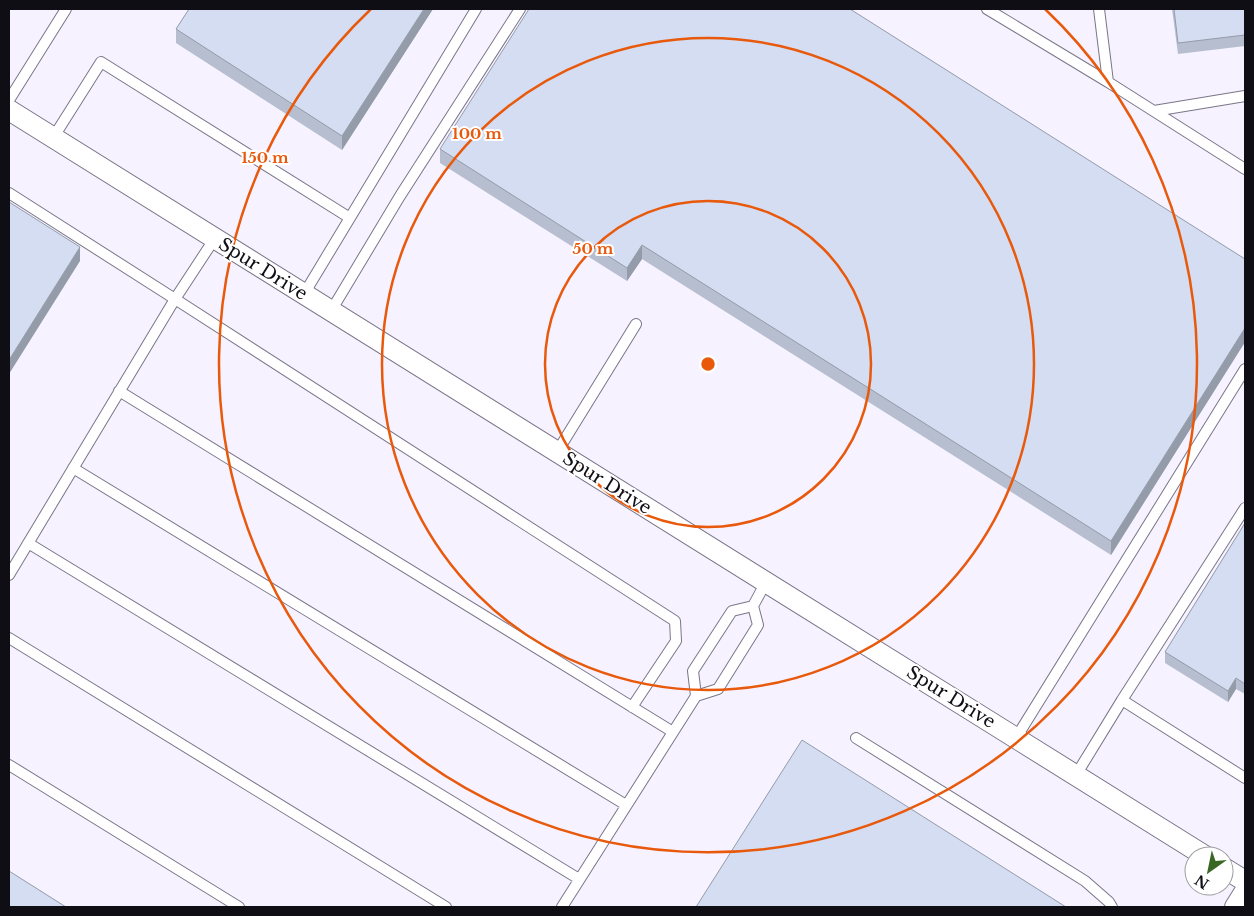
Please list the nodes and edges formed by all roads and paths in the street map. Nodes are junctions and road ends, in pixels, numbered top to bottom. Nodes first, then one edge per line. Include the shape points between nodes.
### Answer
1 (66, 9) edge
2 (476, 9) edge
3 (520, 9) edge
4 (987, 9) edge
5 (1099, 9) edge
6 (1108, 82) junction
7 (1245, 96) edge
8 (9, 100) edge
9 (9, 110) edge
10 (1154, 111) junction
11 (53, 138) junction
12 (1245, 169) edge
13 (9, 193) edge
14 (350, 218) junction
15 (215, 238) junction
16 (304, 294) junction
17 (175, 299) junction
18 (331, 311) junction
19 (636, 324) dead end
20 (1245, 369) edge
21 (119, 391) junction
22 (557, 452) junction
23 (73, 468) junction
24 (1245, 508) edge
25 (28, 543) junction
26 (9, 575) edge
27 (766, 582) junction
28 (753, 606) junction
29 (9, 638) edge
30 (696, 696) junction
31 (1122, 700) junction
32 (632, 707) junction
33 (673, 732) junction
34 (856, 738) dead end
35 (1016, 738) junction
36 (9, 765) edge
37 (1076, 775) junction
38 (1245, 778) edge
39 (626, 805) junction
40 (1189, 846) edge
41 (1234, 874) edge
42 (579, 879) junction
43 (1245, 881) edge
44 (1245, 891) edge
45 (239, 907) edge
46 (446, 907) edge
47 (562, 907) edge
48 (1112, 907) edge
49 (1235, 907) edge

1 - 8 lane
2 - 14 lane
3 - 18 lane via 400,196
4 - 6 lane
5 - 6 lane
6 - 10 lane
7 - 10 lane
9 - 11 street, Spur Drive
10 - 12 lane
11 - 14 lane via 101,62
11 - 15 street, Spur Drive
13 - 17 lane
14 - 16 lane
15 - 16 street, Spur Drive
15 - 17 lane
16 - 18 street, Spur Drive
17 - 21 lane
17 - 32 lane via 675,621 676,641
18 - 22 street, Spur Drive
19 - 22 lane
20 - 35 lane
21 - 23 lane
21 - 32 lane
22 - 27 street, Spur Drive
23 - 25 lane
23 - 39 lane
24 - 31 lane
25 - 26 lane
25 - 42 lane
27 - 28 lane
27 - 35 street, Spur Drive
28 - 30 lane via 758,625 718,689
28 - 30 lane via 732,611 693,671
29 - 46 lane
30 - 33 lane
31 - 37 lane
31 - 38 lane
32 - 33 lane
33 - 39 lane
34 - 48 lane via 1085,881
35 - 37 street, Spur Drive
36 - 45 lane
37 - 40 street, Spur Drive
39 - 42 lane
41 - 43 street
42 - 47 lane
44 - 49 street

